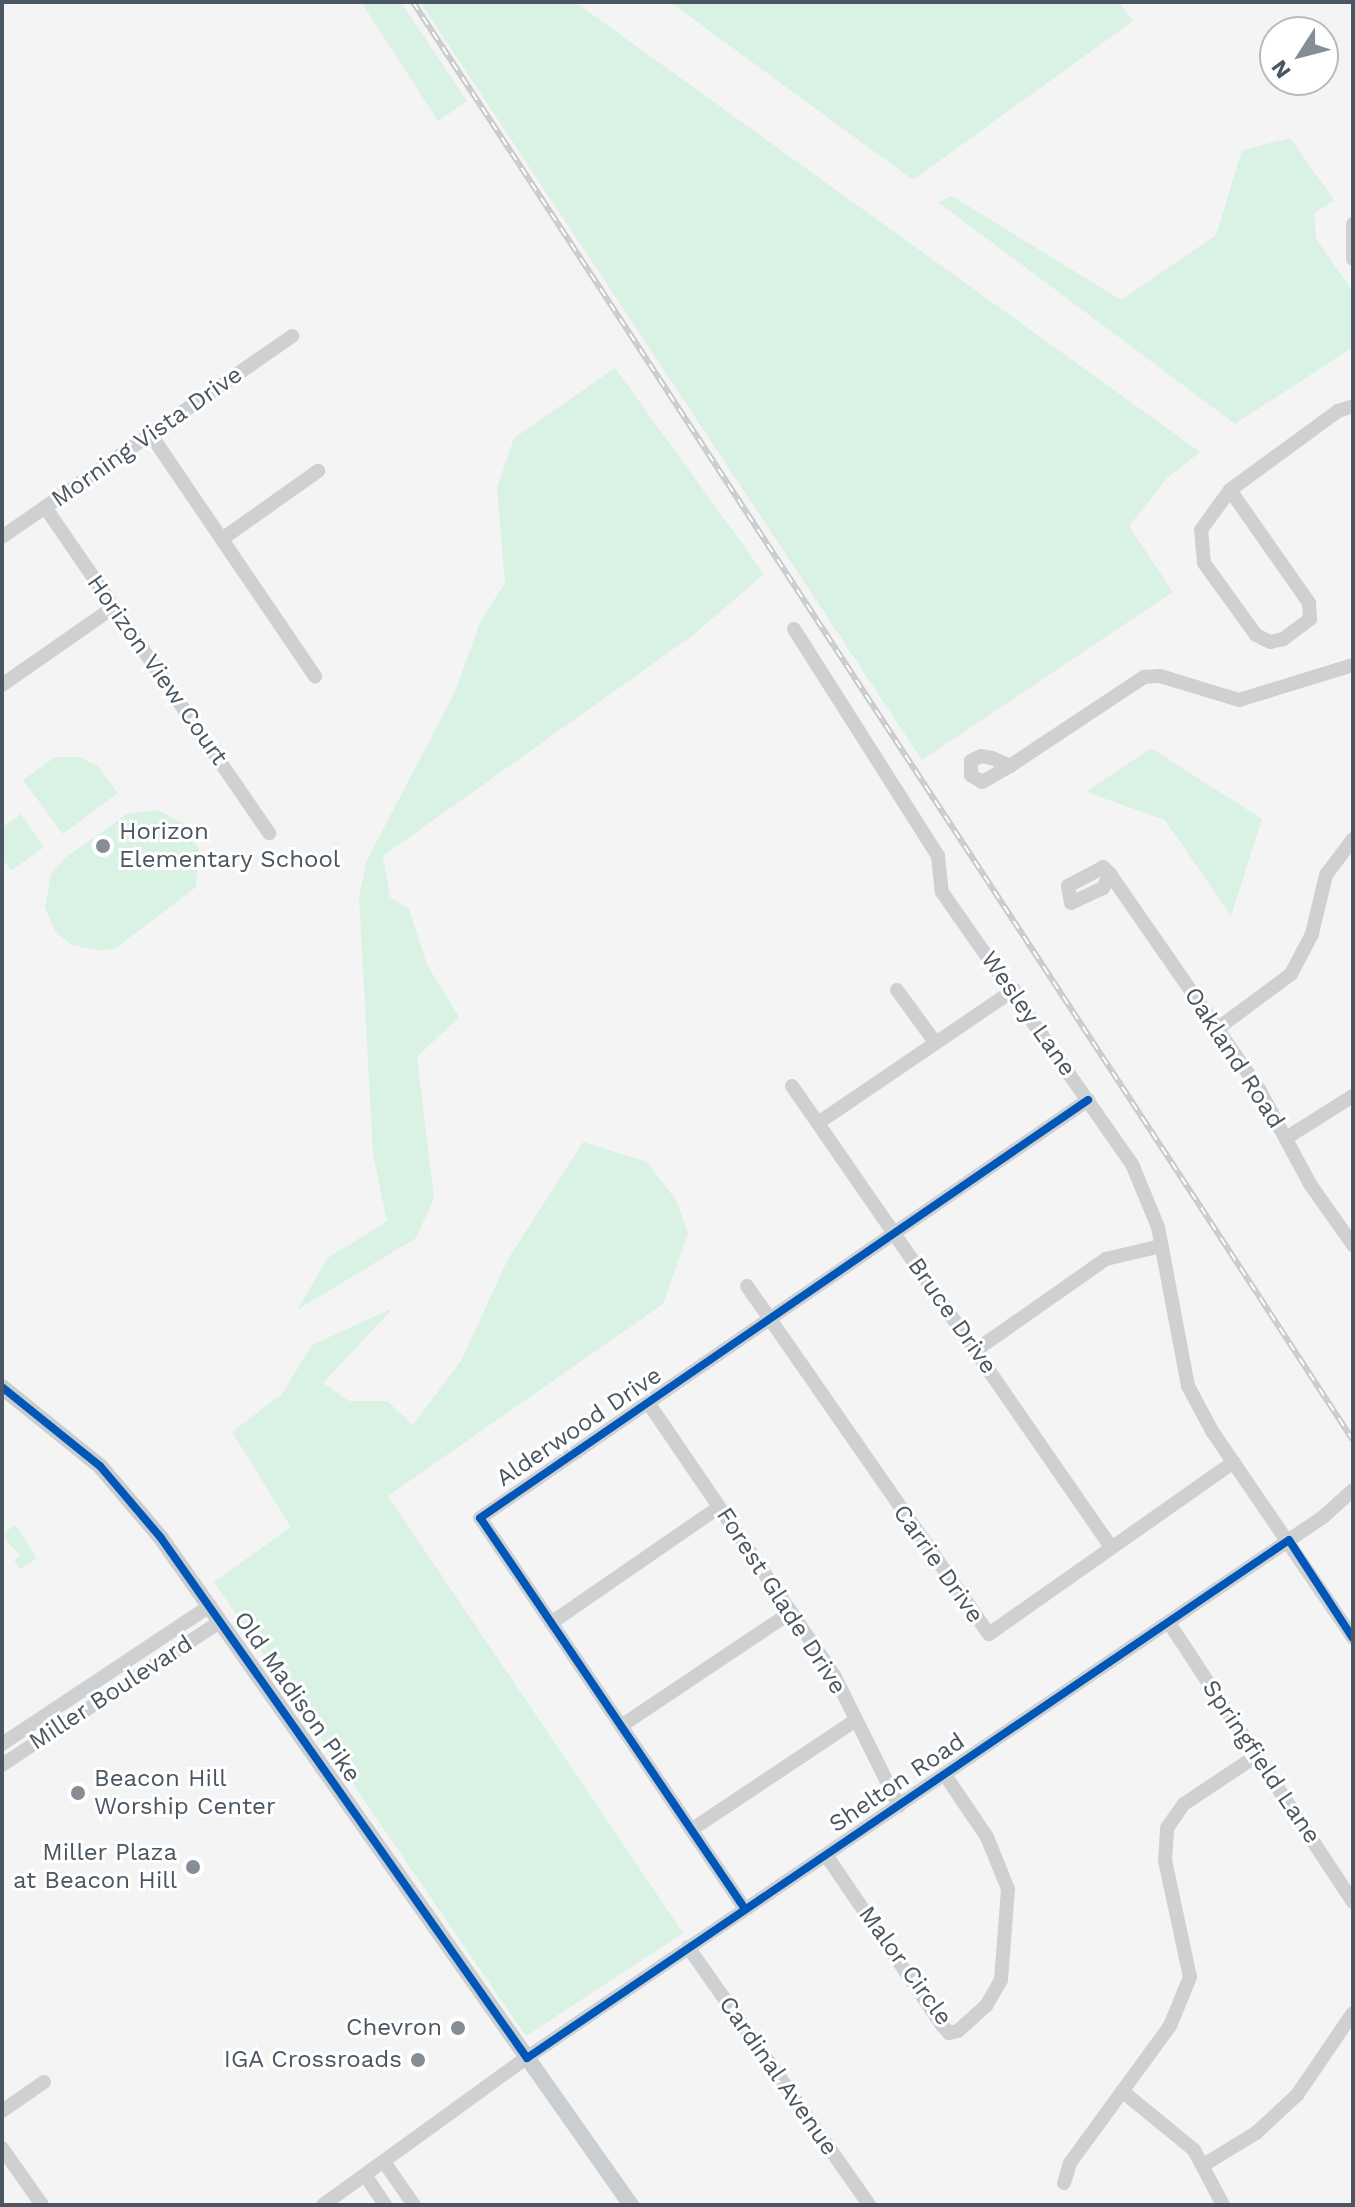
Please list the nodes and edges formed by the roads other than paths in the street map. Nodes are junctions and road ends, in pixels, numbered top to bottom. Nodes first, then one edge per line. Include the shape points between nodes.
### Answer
1 (1353, 224) edge
2 (1353, 259) edge
3 (292, 336) dead end
4 (1353, 406) edge
5 (151, 435) junction
6 (318, 471) dead end
7 (1230, 490) junction
8 (45, 507) junction
9 (2, 537) edge
10 (222, 539) junction
11 (114, 607) junction
12 (794, 629) dead end
13 (1353, 665) edge
14 (315, 676) dead end
15 (2, 685) edge
16 (1010, 766) dead end
17 (269, 833) dead end
18 (1353, 839) edge
19 (1110, 874) dead end
20 (897, 990) dead end
21 (1014, 990) junction
22 (1217, 1029) junction
23 (934, 1041) junction
24 (792, 1086) dead end
25 (1353, 1096) edge
26 (1088, 1100) junction
27 (818, 1123) junction
28 (1286, 1138) junction
29 (895, 1235) junction
30 (1353, 1245) edge
31 (1161, 1246) junction
32 (747, 1286) dead end
33 (772, 1322) junction
34 (976, 1350) junction
35 (2, 1387) edge
36 (649, 1404) junction
37 (1234, 1462) junction
38 (1353, 1490) edge
39 (719, 1507) junction
40 (1289, 1540) junction
41 (1111, 1547) junction
42 (210, 1606) junction
43 (791, 1612) junction
44 (220, 1622) junction
45 (551, 1623) junction
46 (1169, 1623) junction
47 (1353, 1638) edge
48 (123, 1663) junction
49 (131, 1680) junction
50 (856, 1720) junction
51 (30, 1725) junction
52 (621, 1726) junction
53 (40, 1740) junction
54 (2, 1744) edge
55 (1256, 1756) junction
56 (2, 1765) edge
57 (945, 1775) junction
58 (899, 1806) junction
59 (691, 1830) junction
60 (826, 1855) junction
61 (1353, 1902) edge
62 (745, 1909) junction
63 (688, 1947) junction
64 (1353, 2013) edge
65 (527, 2058) junction
66 (44, 2082) dead end
67 (1122, 2091) junction
68 (2, 2111) edge
69 (2, 2148) edge
70 (384, 2162) junction
71 (1205, 2164) junction
72 (365, 2175) junction
73 (1064, 2183) dead end
74 (42, 2205) edge
75 (323, 2205) edge
76 (385, 2205) edge
77 (414, 2205) edge
78 (631, 2205) edge
79 (869, 2205) edge
80 (1223, 2205) edge

1 - 2 street
3 - 5 street, Morning Vista Drive
4 - 7 street via 1338,411
5 - 8 street, Morning Vista Drive
5 - 10 street
6 - 10 street
7 - 7 street via 1309,603 1310,619 1283,639 1270,642 1256,635 1204,563 1201,530
8 - 9 street, Morning Vista Drive
8 - 11 street, Horizon View Court
10 - 14 street
11 - 15 street
11 - 17 street, Horizon View Court
12 - 21 street, Wesley Lane via 938,856 942,892
13 - 16 street via 1239,700 1160,676 1144,677
18 - 22 street via 1326,875 1312,934 1291,974
19 - 22 street, Oakland Road
20 - 23 street
21 - 23 street
21 - 26 street, Wesley Lane
22 - 28 street, Oakland Road
23 - 27 street
24 - 27 street, Bruce Drive
25 - 28 street
26 - 29 street, Alderwood Drive
26 - 31 street, Wesley Lane via 1149,1197
27 - 29 street, Bruce Drive
28 - 30 street, Oakland Road
29 - 33 street, Alderwood Drive
29 - 34 street, Bruce Drive
31 - 34 street via 1106,1259
31 - 37 street, Wesley Lane via 1188,1386
32 - 33 street, Carrie Drive
33 - 36 street, Alderwood Drive
33 - 41 street, Carrie Drive via 989,1634
34 - 41 street, Bruce Drive
35 - 42 main road, Old Madison Pike via 100,1466
36 - 39 street, Forest Glade Drive
36 - 45 street, Alderwood Drive via 480,1518
37 - 40 street, Wesley Lane
37 - 41 street, Carrie Drive
38 - 40 street, Shelton Road
39 - 43 street, Forest Glade Drive
39 - 45 street
40 - 46 street, Shelton Road
40 - 47 street, Wesley Lane
42 - 44 main road, Old Madison Pike
42 - 48 street, Miller Boulevard
43 - 50 street, Forest Glade Drive via 835,1677
43 - 52 street
44 - 49 street, Miller Boulevard
44 - 65 main road, Old Madison Pike
45 - 52 street, Alderwood Drive
46 - 55 street, Springfield Lane
46 - 57 street, Shelton Road
48 - 49 street
48 - 51 street, Miller Boulevard
49 - 53 street, Miller Boulevard
50 - 58 street, Forest Glade Drive
50 - 59 street
51 - 53 street
51 - 54 street, Miller Boulevard
52 - 59 street, Alderwood Drive
53 - 56 street, Miller Boulevard
55 - 61 street, Springfield Lane
55 - 67 street via 1184,1804 1167,1828 1165,1860 1190,1977 1170,2026
57 - 58 street, Shelton Road
57 - 60 street, Malor Circle via 987,1837 1008,1889 1001,1980 986,2006 958,2031 949,2033 942,2025
58 - 60 street, Shelton Road
59 - 62 street, Alderwood Drive
60 - 62 street, Shelton Road
62 - 63 street, Shelton Road
63 - 65 street, Shelton Road
63 - 79 street, Cardinal Avenue
64 - 71 street via 1297,2095 1256,2133
65 - 70 street, Shelton Road
65 - 78 main road, Old Madison Pike
66 - 68 street
67 - 71 street via 1173,2128
67 - 73 street via 1070,2163
69 - 74 street
70 - 72 street, Shelton Road
70 - 77 street
71 - 80 street
72 - 75 street, Shelton Road
72 - 76 street

